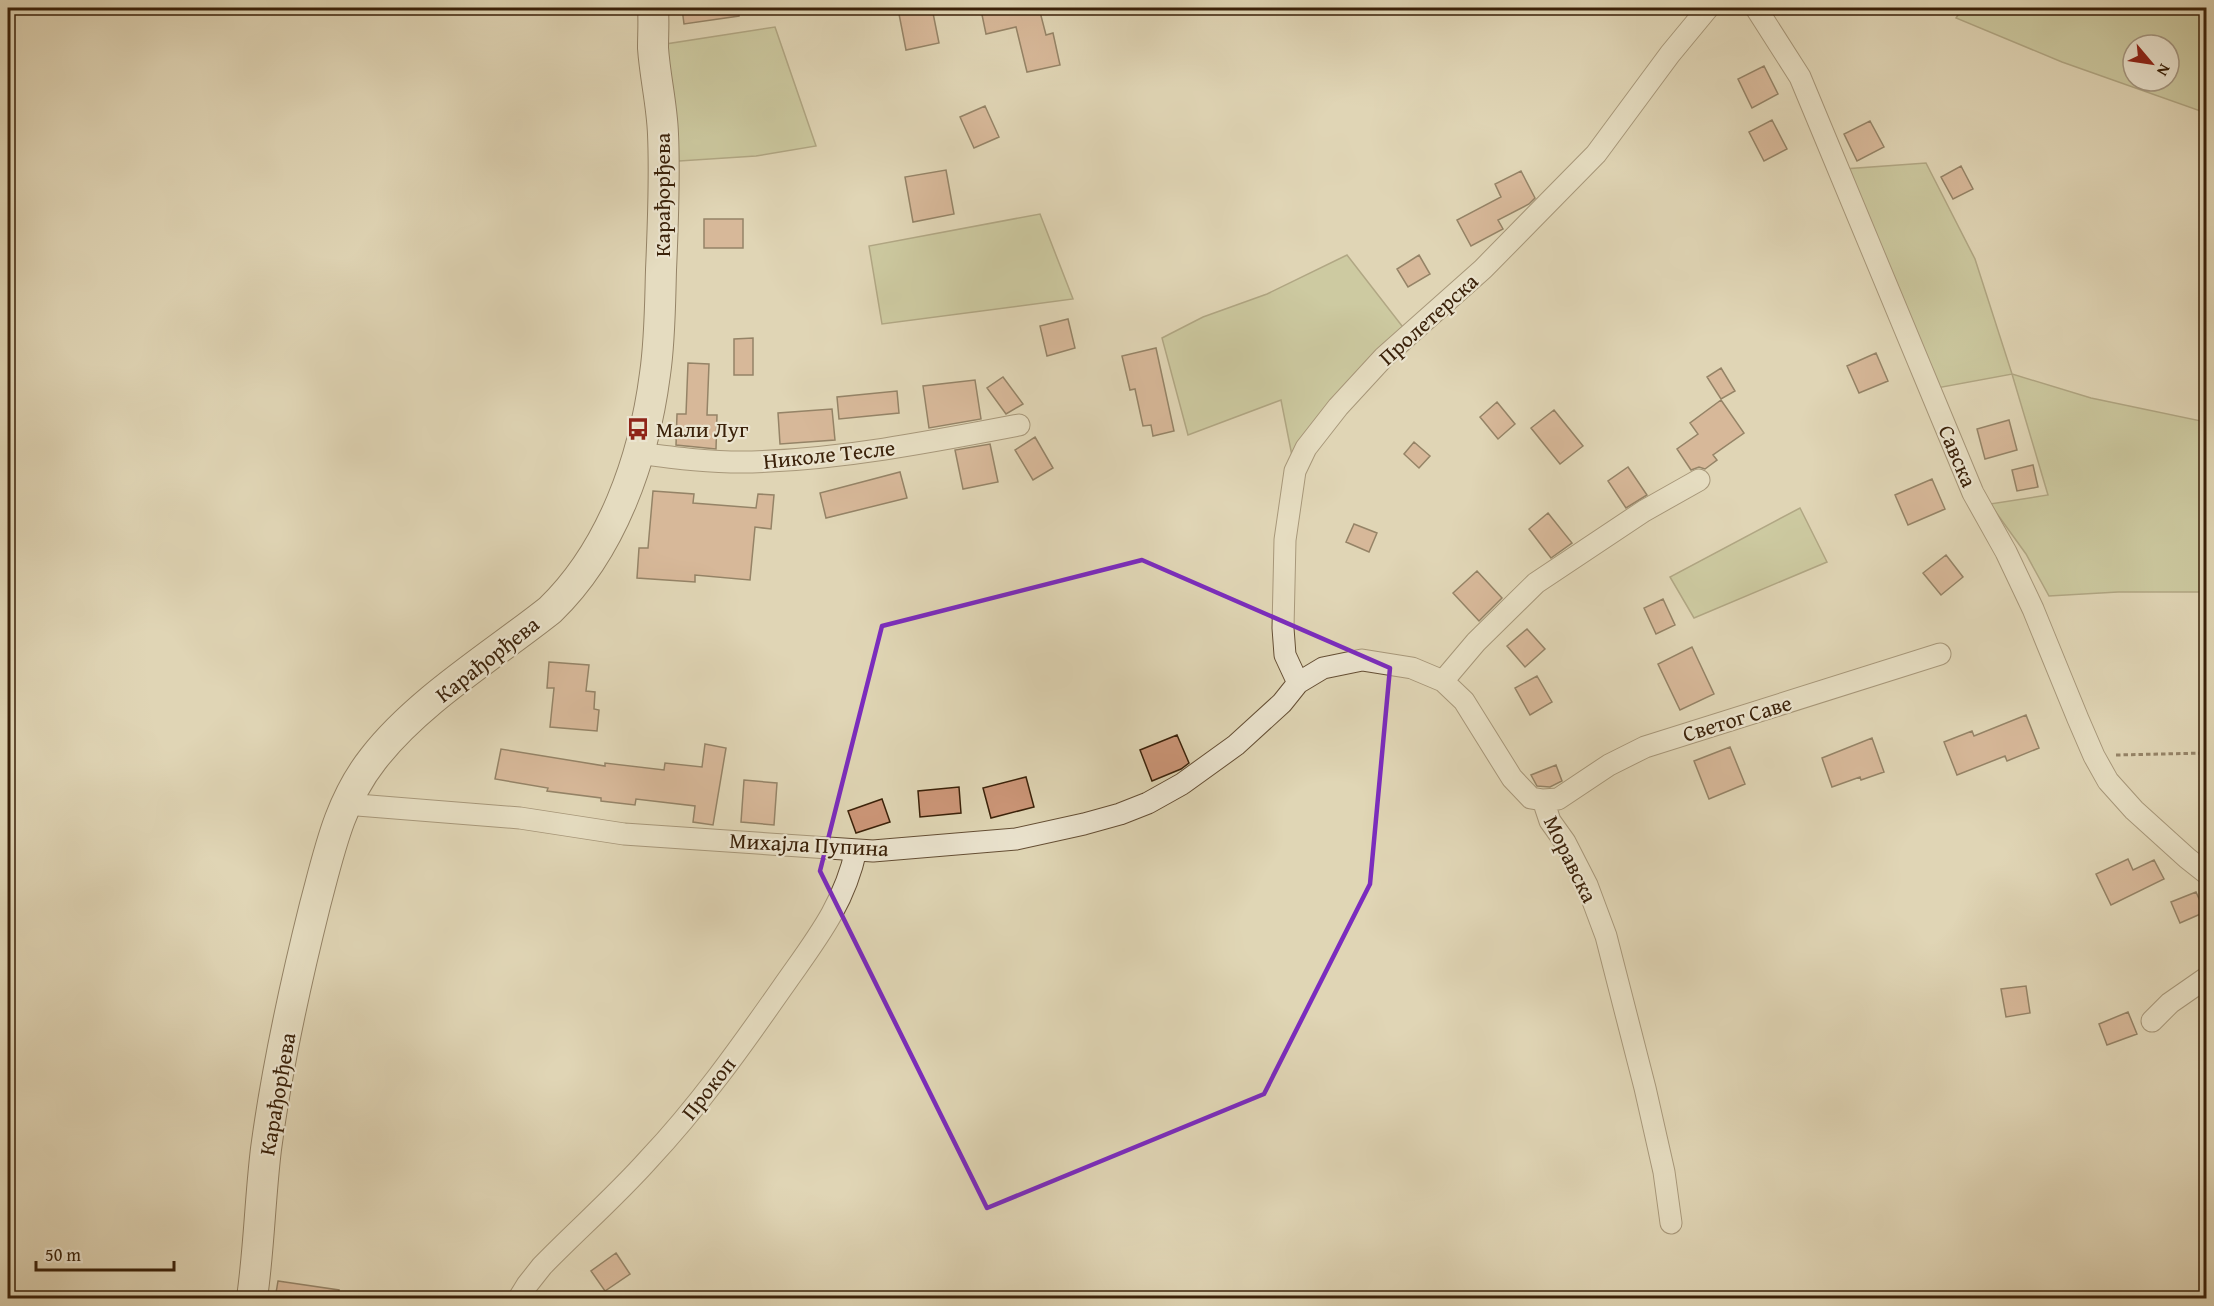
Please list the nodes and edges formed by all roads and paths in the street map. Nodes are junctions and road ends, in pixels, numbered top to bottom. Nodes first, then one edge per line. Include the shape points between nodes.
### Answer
1 (653, 8) edge
2 (1708, 8) edge
3 (1756, 8) edge
4 (1019, 425) dead end
5 (638, 453) junction
6 (1699, 480) dead end
7 (1940, 654) dead end
8 (1443, 681) junction
9 (1298, 683) junction
10 (2206, 753) edge
11 (2094, 756) junction
12 (1544, 800) junction
13 (345, 804) junction
14 (856, 850) junction
15 (2206, 873) edge
16 (2206, 978) edge
17 (2152, 1021) dead end
18 (1671, 1223) dead end
19 (252, 1299) edge
20 (519, 1299) edge

1 - 5 street, Карађорђева via 664,190 655,374
2 - 9 street, Пролетерска via 1596,154 1483,269 1384,357 1306,448 1295,471 1285,540 1285,655
3 - 11 street, Савска via 1800,77 1973,493 2033,609
4 - 5 street, Николе Тесле via 891,449 817,458 750,462
5 - 13 street, Карађорђева via 604,541 566,595 400,728 372,760
6 - 8 street via 1644,511 1536,583
7 - 12 street, Светог Саве via 1644,747 1558,799
8 - 9 street, Моравска via 1412,668 1362,660 1323,668
8 - 12 street, Моравска via 1464,701 1516,783 1531,798
9 - 14 street, Михајла Пупина via 1236,745 1182,784 1120,814 1016,839
10 - 11 path
11 - 15 street, Савска via 2108,781 2134,810
12 - 18 street, Моравска via 1550,821 1587,885 1606,936 1664,1172
13 - 14 street, Михајла Пупина via 520,818 624,834
13 - 19 street, Карађорђева via 306,940 277,1085 262,1187
14 - 20 street, Прокоп via 842,897 724,1071 650,1159 542,1266
16 - 17 street

